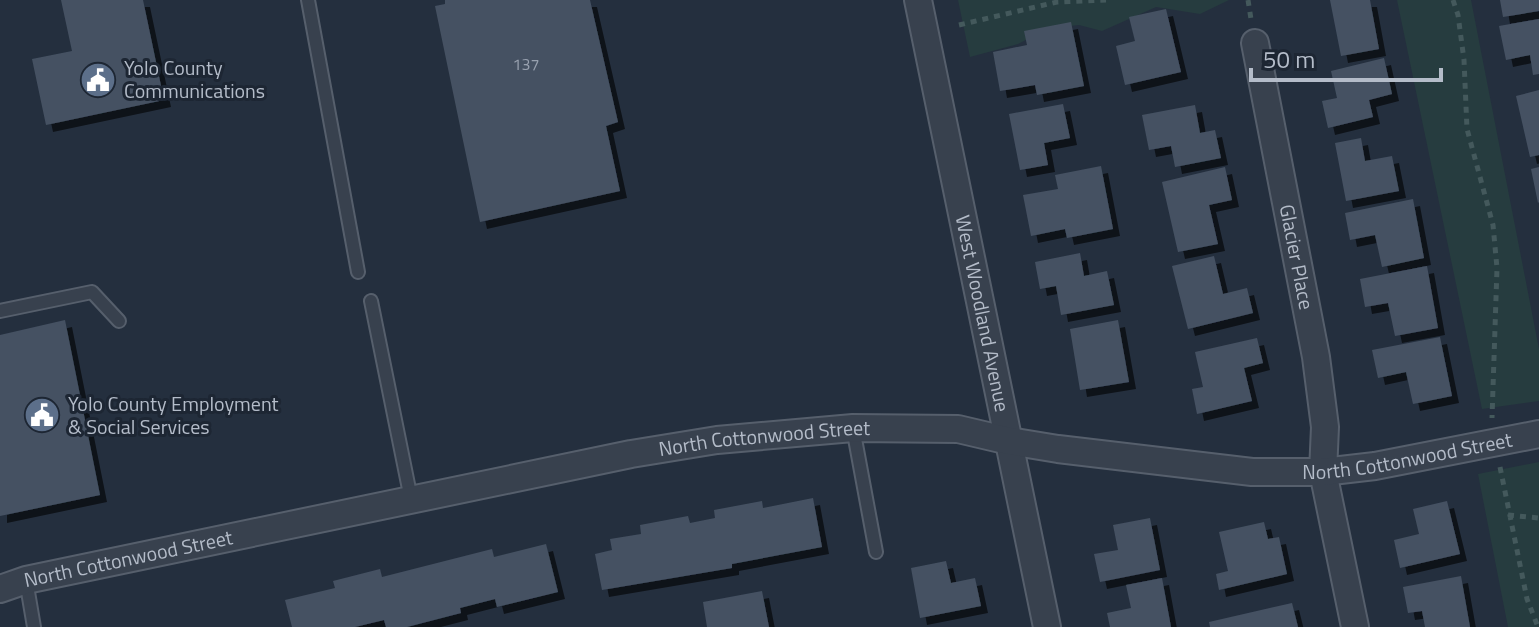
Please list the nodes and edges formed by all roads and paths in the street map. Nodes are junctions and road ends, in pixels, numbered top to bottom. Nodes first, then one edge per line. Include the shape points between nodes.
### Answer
1 (308, 0) edge
2 (918, 0) edge
3 (1106, 0) edge
4 (1453, 0) edge
5 (959, 25) dead end
6 (1255, 43) dead end
7 (358, 272) dead end
8 (371, 301) dead end
9 (0, 311) edge
10 (119, 321) dead end
11 (853, 428) junction
12 (1539, 434) edge
13 (1009, 441) junction
14 (1495, 443) junction
15 (1323, 472) junction
16 (411, 499) junction
17 (1508, 515) junction
18 (1539, 518) edge
19 (876, 552) dead end
20 (26, 580) junction
21 (0, 589) edge
22 (34, 627) edge
23 (1047, 627) edge
24 (1355, 627) edge
25 (1538, 627) edge

1 - 7 lane
2 - 13 street, West Woodland Avenue
3 - 5 path via 1057,2
4 - 14 path via 1464,60 1467,129 1493,225
6 - 15 street, Glacier Place via 1316,357 1325,427
8 - 16 lane
9 - 10 lane via 92,292
11 - 13 street, North Cottonwood Street via 958,429
11 - 16 street, North Cottonwood Street via 645,451
11 - 19 lane
12 - 14 street, North Cottonwood Street
13 - 15 street, North Cottonwood Street via 1252,472
13 - 23 street, West Woodland Avenue
14 - 15 street, North Cottonwood Street
14 - 17 path
15 - 24 street, Glacier Place
16 - 20 street, North Cottonwood Street
17 - 18 path
17 - 25 path
20 - 21 street, North Cottonwood Street
20 - 22 lane

